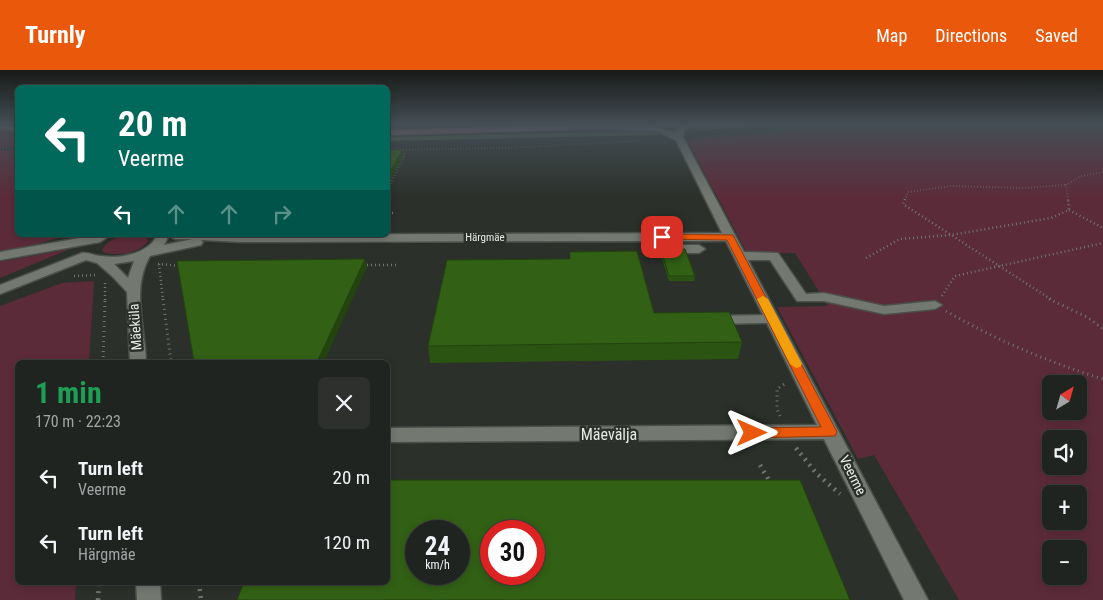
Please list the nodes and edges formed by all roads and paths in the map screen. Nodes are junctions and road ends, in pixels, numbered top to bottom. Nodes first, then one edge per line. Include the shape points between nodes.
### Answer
1 (685, 149) edge
2 (396, 154) edge
3 (1103, 172) edge
4 (390, 185) edge
5 (1066, 185) junction
6 (1069, 210) junction
7 (390, 213) edge
8 (396, 213) dead end
9 (1103, 228) edge
10 (951, 235) junction
11 (104, 237) edge
12 (163, 237) edge
13 (662, 237) junction
14 (730, 237) junction
15 (176, 241) edge
16 (1103, 244) edge
17 (699, 249) dead end
18 (145, 253) junction
19 (0, 256) edge
20 (86, 256) junction
21 (741, 256) junction
22 (866, 258) dead end
23 (102, 262) junction
24 (158, 264) junction
25 (356, 265) edge
26 (396, 265) dead end
27 (186, 266) edge
28 (997, 266) junction
29 (138, 268) junction
30 (117, 273) junction
31 (66, 277) dead end
32 (102, 277) junction
33 (0, 290) edge
34 (133, 291) junction
35 (935, 305) junction
36 (773, 319) junction
37 (698, 320) edge
38 (1103, 330) edge
39 (103, 360) edge
40 (138, 360) edge
41 (171, 360) edge
42 (1103, 379) edge
43 (830, 432) junction
44 (390, 435) edge
45 (760, 466) dead end
46 (772, 485) edge
47 (99, 585) edge
48 (148, 585) edge
49 (198, 585) edge
50 (98, 600) edge
51 (149, 600) edge
52 (201, 600) edge
53 (916, 600) edge

1 - 14 street, Veerme
2 - 4 path via 406,154
3 - 5 path via 1081,176
5 - 6 path
5 - 10 path via 1026,188 956,186 908,192 903,204
6 - 9 path
6 - 10 path via 1050,218
7 - 8 path
10 - 22 path via 900,239
10 - 28 path
11 - 19 street
11 - 20 street via 85,250
12 - 18 street via 162,241
13 - 14 street, Härgmäe
13 - 15 street, Härgmäe
13 - 17 street via 666,249
14 - 21 street, Veerme
15 - 18 street, Härgmäe
15 - 24 path
16 - 28 path
18 - 23 street, Härgmäe via 124,260
18 - 29 street, Mäeküla
20 - 23 street
20 - 33 street
21 - 35 street via 774,256 802,298 824,297 884,310
21 - 36 street, Veerme
23 - 30 street, Mäeküla
24 - 27 path
24 - 29 path
24 - 41 path
25 - 26 path
28 - 35 path via 955,276
28 - 38 path via 1042,295 1087,317
29 - 34 street, Mäeküla
30 - 32 path
30 - 34 street, Mäeküla
31 - 32 path via 100,274
32 - 39 path via 105,281
34 - 40 street, Mäeküla
35 - 42 path via 970,326 1053,364
36 - 37 street
36 - 43 street, Veerme
43 - 44 street, Mäevälja
43 - 53 street, Veerme
45 - 46 path
47 - 50 path
48 - 51 street
49 - 52 path

